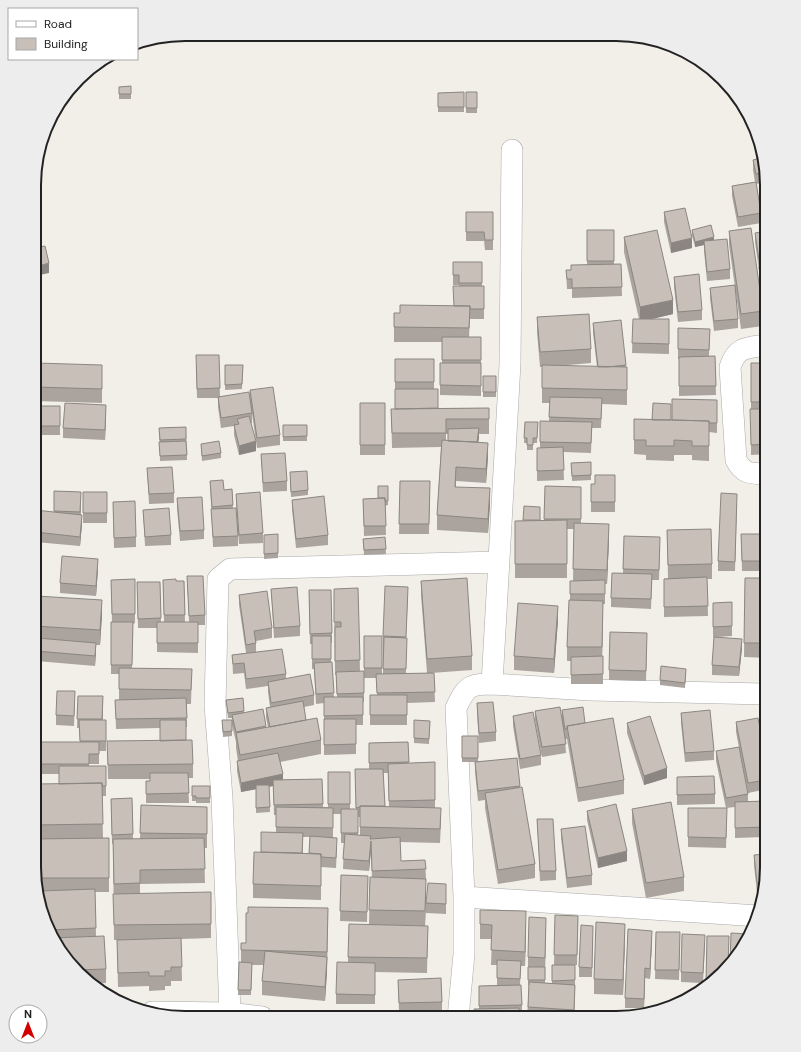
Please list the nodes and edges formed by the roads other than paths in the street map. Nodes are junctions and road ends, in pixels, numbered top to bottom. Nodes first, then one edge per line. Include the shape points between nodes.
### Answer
1 (512, 150) dead end
2 (760, 346) edge
3 (760, 474) edge
4 (499, 562) junction
5 (492, 684) junction
6 (760, 694) edge
7 (464, 897) junction
8 (751, 915) edge
9 (230, 1011) edge
10 (459, 1011) edge

1 - 4 street via 510,364
2 - 3 street via 743,348 734,355 730,367 736,460 741,469 748,473
4 - 5 street
4 - 9 street via 230,569 218,579 215,704 222,798
5 - 6 street via 590,690
5 - 7 street via 478,684 464,690 456,708
7 - 8 street
7 - 10 street via 464,954

